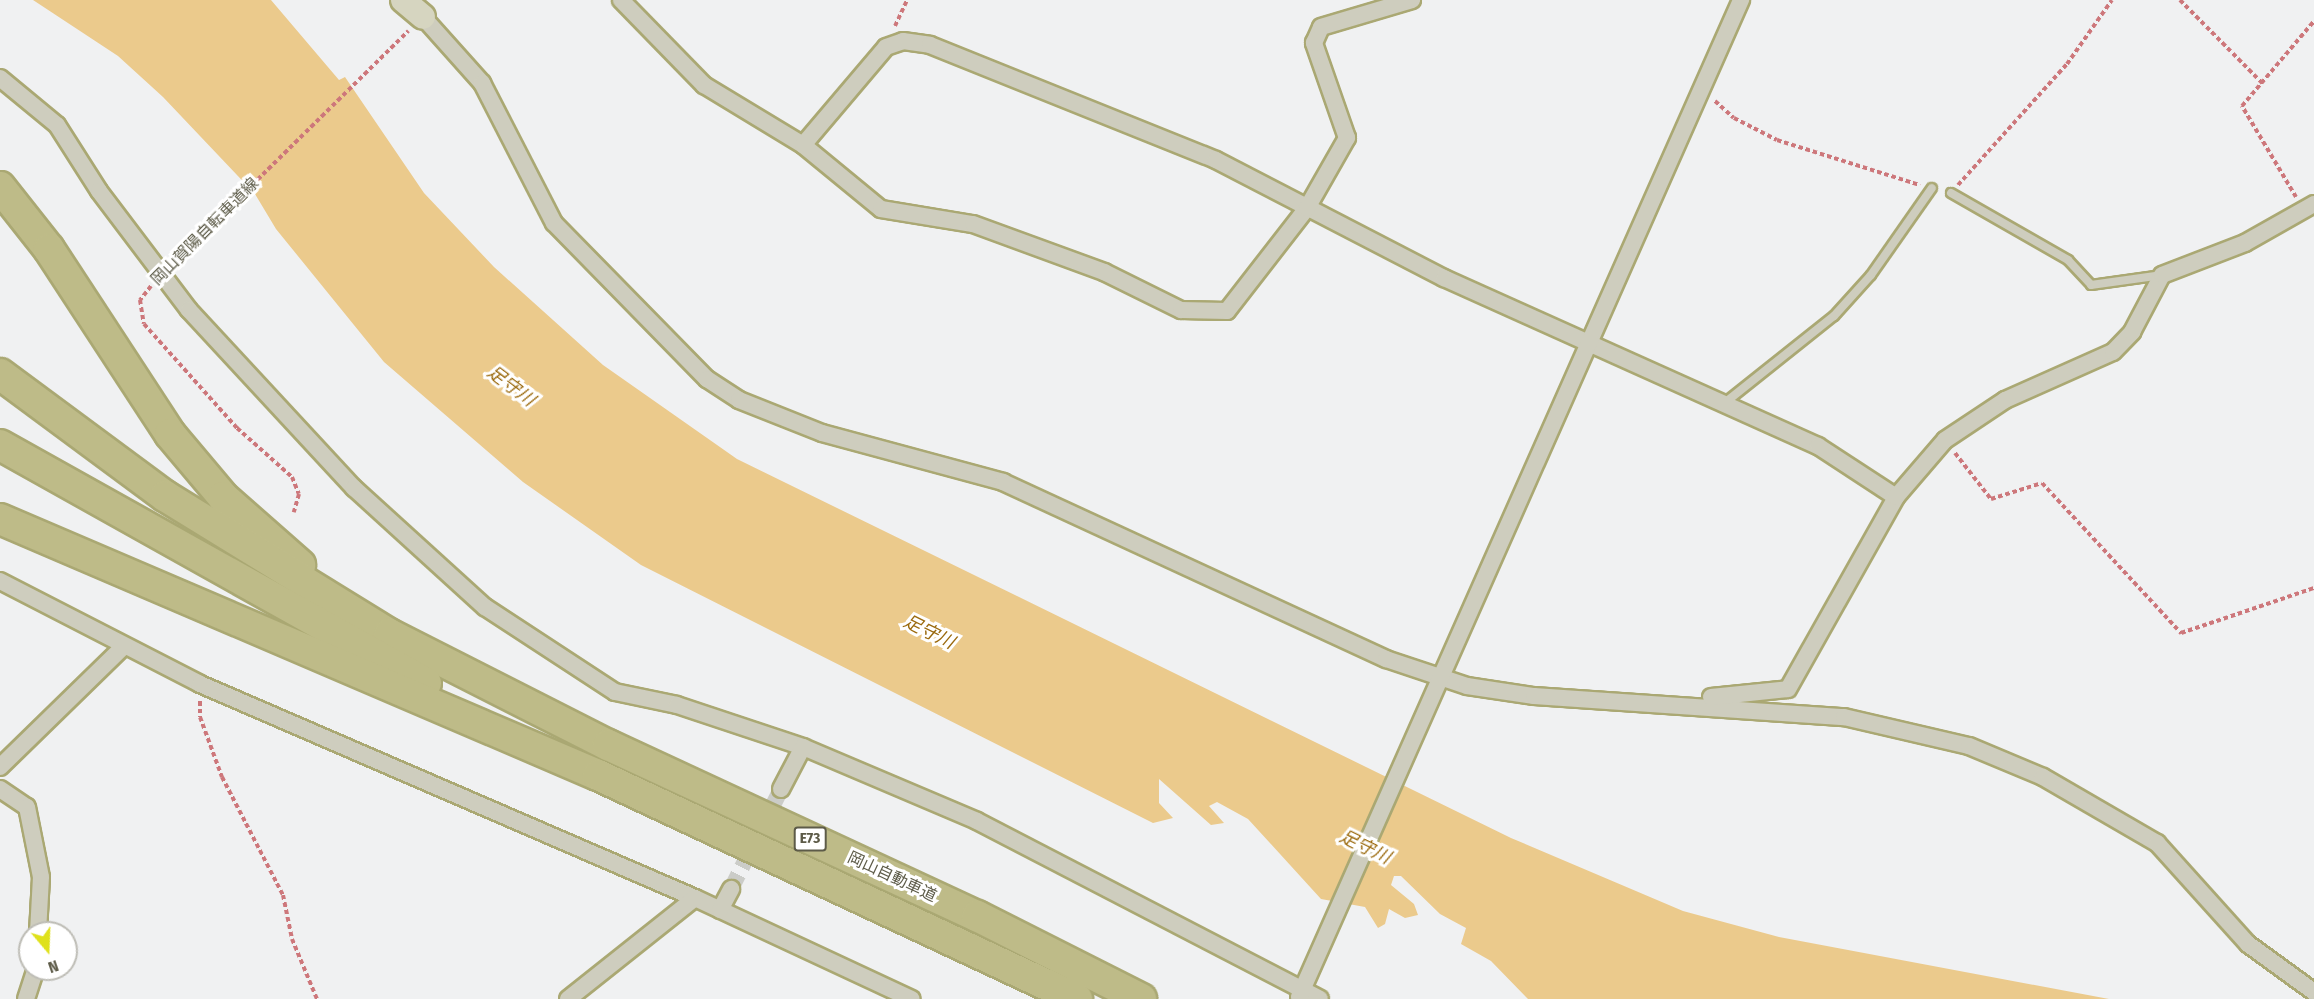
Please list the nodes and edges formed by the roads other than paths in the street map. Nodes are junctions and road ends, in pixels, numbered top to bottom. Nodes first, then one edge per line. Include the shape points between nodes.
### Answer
1 (403, 0) edge
2 (621, 0) edge
3 (1412, 0) edge
4 (1741, 0) edge
5 (420, 20) joint
6 (0, 78) edge
7 (802, 145) junction
8 (0, 187) edge
9 (1932, 188) road end
10 (1951, 193) road end
11 (2308, 207) edge
12 (1307, 208) junction
13 (2162, 275) junction
14 (1587, 343) junction
15 (0, 374) edge
16 (1722, 405) junction
17 (0, 446) edge
18 (1896, 497) junction
19 (0, 519) edge
20 (0, 581) edge
21 (124, 646) junction
22 (478, 680) junction
23 (1437, 682) junction
24 (1666, 701) junction
25 (803, 747) junction
26 (0, 767) edge
27 (598, 775) junction
28 (0, 789) edge
29 (782, 789) tunnel mouth
30 (731, 889) tunnel mouth
31 (695, 898) junction
32 (720, 910) junction
33 (39, 921) edge
34 (32, 981) edge
35 (1303, 987) edge
36 (2314, 992) edge
37 (26, 999) edge
38 (568, 999) edge
39 (912, 999) edge
40 (1077, 999) edge
41 (1142, 999) edge
42 (1320, 999) edge

1 - 5 main road
2 - 7 street via 704,85
3 - 12 street via 1321,27 1314,43 1347,138
4 - 14 street
5 - 23 street via 492,99 554,223 721,389 822,433 1003,482
6 - 25 street via 57,125 162,274 354,488 484,607 615,692 677,705
7 - 12 street via 886,47 930,45 1171,140
7 - 12 street via 881,208 973,224 1198,314 1234,308
8 - 22 highway via 49,249 158,418 223,497 322,582
9 - 16 lane via 1871,276 1834,316
10 - 13 lane via 2068,260 2091,285
11 - 13 street via 2245,243
12 - 14 street
13 - 18 street via 2132,332 2113,352 2005,400 1945,440
14 - 16 street
14 - 23 street
15 - 22 highway via 240,546
16 - 18 street via 1818,446
17 - 27 highway
18 - 24 street via 1788,689
19 - 27 highway
20 - 21 street
21 - 26 street
21 - 31 street via 200,684
22 - 41 highway, 岡山自動車道 / E73
23 - 24 street via 1534,696
23 - 35 street
24 - 36 street via 1896,725 1969,746 2043,777 2157,843 2248,944
25 - 29 street
25 - 35 street via 977,821
27 - 40 highway, 岡山自動車道 / E73
28 - 33 street via 27,807 41,877
30 - 32 street
31 - 32 street
31 - 38 street
32 - 39 street
34 - 37 street
35 - 42 street

